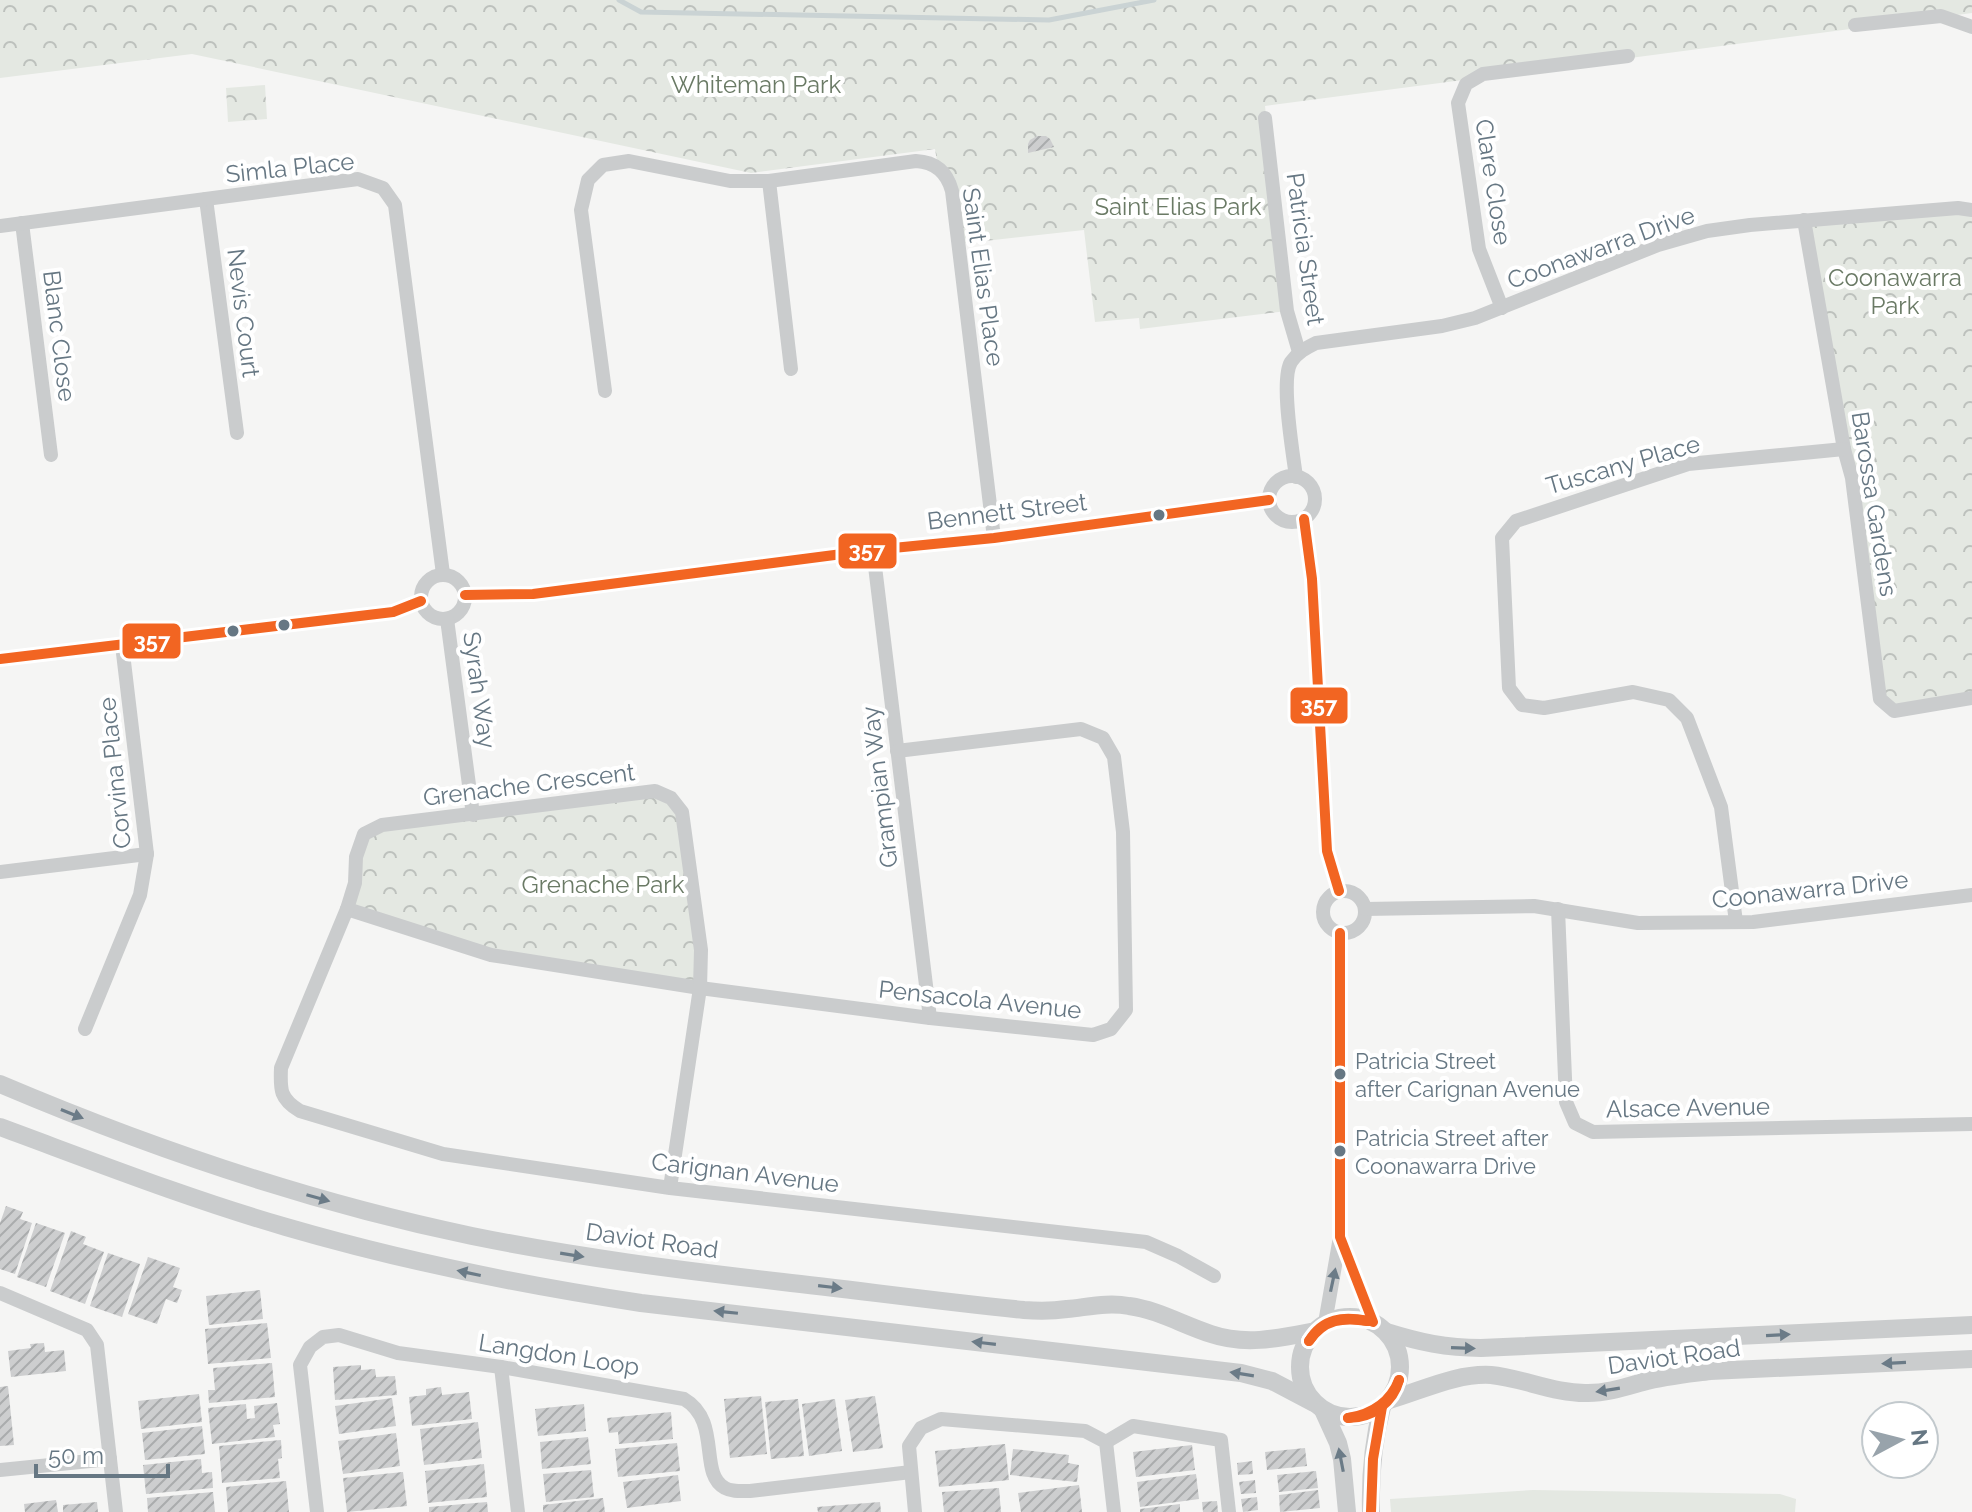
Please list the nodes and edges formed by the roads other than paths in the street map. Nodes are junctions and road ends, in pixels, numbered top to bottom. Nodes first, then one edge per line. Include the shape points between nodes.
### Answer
1 (1855, 25) dead end
2 (1972, 27) edge
3 (1628, 56) dead end
4 (1265, 118) dead end
5 (769, 181) junction
6 (206, 199) junction
7 (1972, 210) edge
8 (1804, 220) junction
9 (22, 223) junction
10 (0, 226) edge
11 (1502, 308) junction
12 (1299, 352) junction
13 (791, 369) dead end
14 (605, 391) dead end
15 (237, 433) dead end
16 (1844, 449) junction
17 (51, 455) dead end
18 (1296, 477) junction
19 (1269, 500) junction
20 (1304, 519) junction
21 (994, 538) junction
22 (873, 550) junction
23 (443, 574) junction
24 (465, 595) junction
25 (421, 601) junction
26 (447, 619) junction
27 (122, 645) junction
28 (0, 659) edge
29 (1972, 698) edge
30 (897, 751) junction
31 (473, 815) junction
32 (147, 854) junction
33 (0, 872) edge
34 (1339, 891) junction
35 (1972, 895) edge
36 (347, 909) junction
37 (1365, 909) junction
38 (1558, 909) junction
39 (1736, 922) junction
40 (1340, 933) junction
41 (700, 988) junction
42 (930, 1018) junction
43 (85, 1029) dead end
44 (0, 1084) edge
45 (280, 1089) joint
46 (1972, 1124) edge
47 (0, 1127) edge
48 (670, 1188) junction
49 (1340, 1237) junction
50 (1214, 1276) dead end
51 (0, 1293) edge
52 (1972, 1325) edge
53 (1320, 1327) junction
54 (1380, 1327) junction
55 (1972, 1359) edge
56 (501, 1367) junction
57 (1386, 1404) junction
58 (1319, 1406) junction
59 (1106, 1442) junction
60 (110, 1459) junction
61 (0, 1470) edge
62 (911, 1472) junction
63 (116, 1512) edge
64 (317, 1512) edge
65 (518, 1512) edge
66 (915, 1512) edge
67 (1114, 1512) edge
68 (1229, 1512) edge
69 (1347, 1512) edge
70 (1371, 1512) edge

1 - 2 street via 1941,16
3 - 11 street, Clare Close via 1483,74 1466,84 1458,103 1479,249
4 - 12 street, Patricia Street via 1287,311
5 - 13 street
5 - 14 street, Saint Elias Place via 730,181 629,161 603,165 588,180 581,210
5 - 21 street, Saint Elias Place via 927,161 950,182
6 - 9 street, Simla Place
6 - 15 street, Nevis Court
6 - 23 street, Simla Place via 358,179 383,188 395,205
7 - 8 street, Coonawarra Drive
8 - 11 street, Coonawarra Drive via 1707,231 1658,245
8 - 16 street, Barossa Gardens
9 - 10 street, Simla Place
9 - 17 street, Blanc Close
11 - 12 street, Coonawarra Drive via 1442,326 1316,343
12 - 18 street, Patricia Street via 1289,365 1286,387
16 - 29 street, Barossa Gardens via 1880,699 1894,711
16 - 39 street, Tuscany Place via 1688,464 1540,511 1516,521 1502,538 1509,688 1522,705 1544,708 1633,692 1669,700 1687,718 1721,807
18 - 19 street via 1274,485
18 - 20 street via 1313,491 1313,507
19 - 20 street via 1281,520
19 - 21 street, Bennett Street
20 - 34 street via 1327,851
21 - 22 street, Bennett Street
22 - 24 street, Bennett Street via 533,594
22 - 30 street, Grampian Way
23 - 24 street via 458,580
23 - 25 street via 423,586
24 - 26 street via 461,611
25 - 26 street via 430,616
25 - 27 street via 393,612
26 - 31 street, Syrah Way
27 - 28 street
27 - 32 street, Corvina Place
30 - 42 street, Grampian Way
30 - 42 street, Pensacola Avenue via 1081,729 1103,738 1114,757 1123,832 1126,1010 1111,1029 1093,1035
31 - 36 street, Grenache Crescent via 382,825 364,834
31 - 41 street, Grenache Crescent via 655,791 671,798 682,812 701,950
32 - 33 street
32 - 43 street, Corvina Place via 140,895
34 - 37 street via 1356,894
34 - 40 street via 1326,901 1324,917
35 - 39 street, Coonawarra Drive
36 - 41 street, Pensacola Avenue via 491,955
36 - 45 street, Grenache Crescent via 281,1068
37 - 38 street, Coonawarra Drive
37 - 40 street via 1362,924
38 - 39 street, Coonawarra Drive via 1638,923
38 - 46 street, Alsace Avenue via 1566,1102 1575,1123 1584,1128 1593,1132
40 - 49 street
41 - 42 street, Pensacola Avenue
41 - 48 street, Grenache Crescent
44 -> 53 street, Daviot Road via 124,1135 252,1178 382,1215 528,1247 1007,1309 1125,1305 1242,1340 1276,1339
45 - 48 street, Carignan Avenue via 288,1104 300,1111 443,1154
58 -> 47 street via 1272,1381 1241,1373 641,1303 462,1271 241,1214
48 - 50 street, Carignan Avenue via 1146,1242
53 -> 49 street
49 - 54 street
51 - 60 street via 87,1330 92,1337
54 -> 52 street, Daviot Road via 1429,1344 1481,1348
53 - 54 street via 1349,1317
53 - 58 street via 1304,1348 1300,1370
54 - 57 street via 1394,1342 1401,1366 1396,1390
55 -> 57 street, Daviot Road via 1710,1371 1588,1393 1474,1376
56 - 62 street, Langdon Loop via 694,1404 702,1416 712,1474 726,1489 750,1491
56 - 64 street, Langdon Loop via 398,1353 339,1335 323,1337 310,1347 300,1365
56 - 65 street
57 - 58 street via 1366,1416 1349,1418
57 - 70 street via 1374,1437
69 -> 58 street via 1338,1443
59 - 62 street via 1085,1431 941,1419 921,1428 909,1446
59 - 67 street
59 - 68 street via 1133,1426 1221,1440
60 - 61 street
60 - 63 street
62 - 66 street

